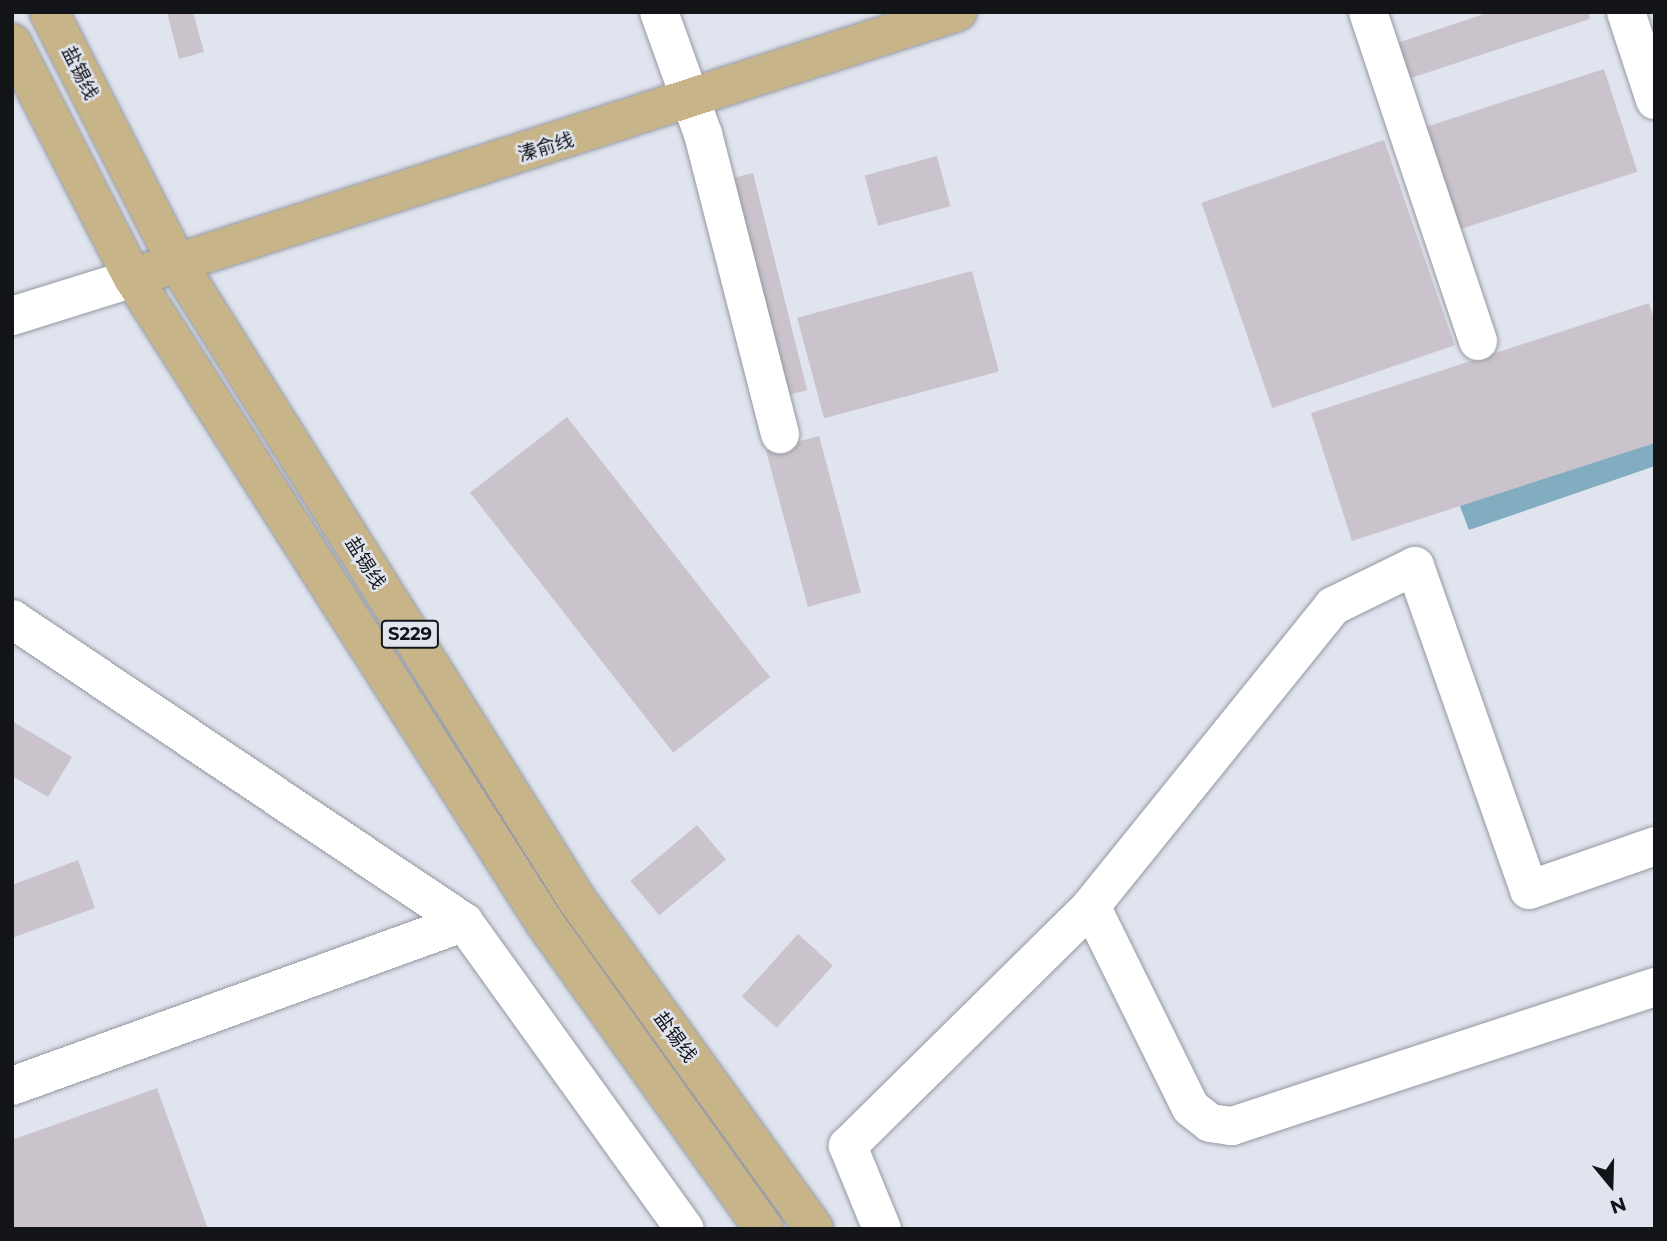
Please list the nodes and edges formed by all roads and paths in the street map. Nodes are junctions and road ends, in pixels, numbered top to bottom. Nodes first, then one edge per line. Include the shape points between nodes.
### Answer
1 (49, 12) edge
2 (659, 12) edge
3 (957, 12) edge
4 (1368, 12) edge
5 (1626, 12) edge
6 (12, 43) edge
7 (1655, 100) edge
8 (689, 103) junction
9 (176, 261) junction
10 (133, 278) junction
11 (12, 316) edge
12 (1478, 341) dead end
13 (780, 434) dead end
14 (12, 619) edge
15 (1655, 846) edge
16 (1091, 906) junction
17 (464, 922) junction
18 (1655, 987) edge
19 (12, 1086) edge
20 (685, 1229) edge
21 (764, 1229) edge
22 (814, 1229) edge
23 (882, 1229) edge

1 - 9 main road, 盐锡线 / S229
2 - 8 street
3 - 8 main road, 溱俞线
4 - 12 street
5 - 7 street
6 - 10 main road, 盐锡线 / S229
8 - 9 main road, 溱俞线
8 - 13 street via 703,134
9 - 10 main road, 溱俞线
9 - 22 main road, 盐锡线 / S229 via 577,900
10 - 11 street
10 - 21 main road, 盐锡线 / S229 via 545,923
14 - 17 street
15 - 16 street via 1529,890 1415,566 1333,606
16 - 18 street via 1191,1108 1221,1124
16 - 23 street via 848,1146
17 - 19 street
17 - 20 street

